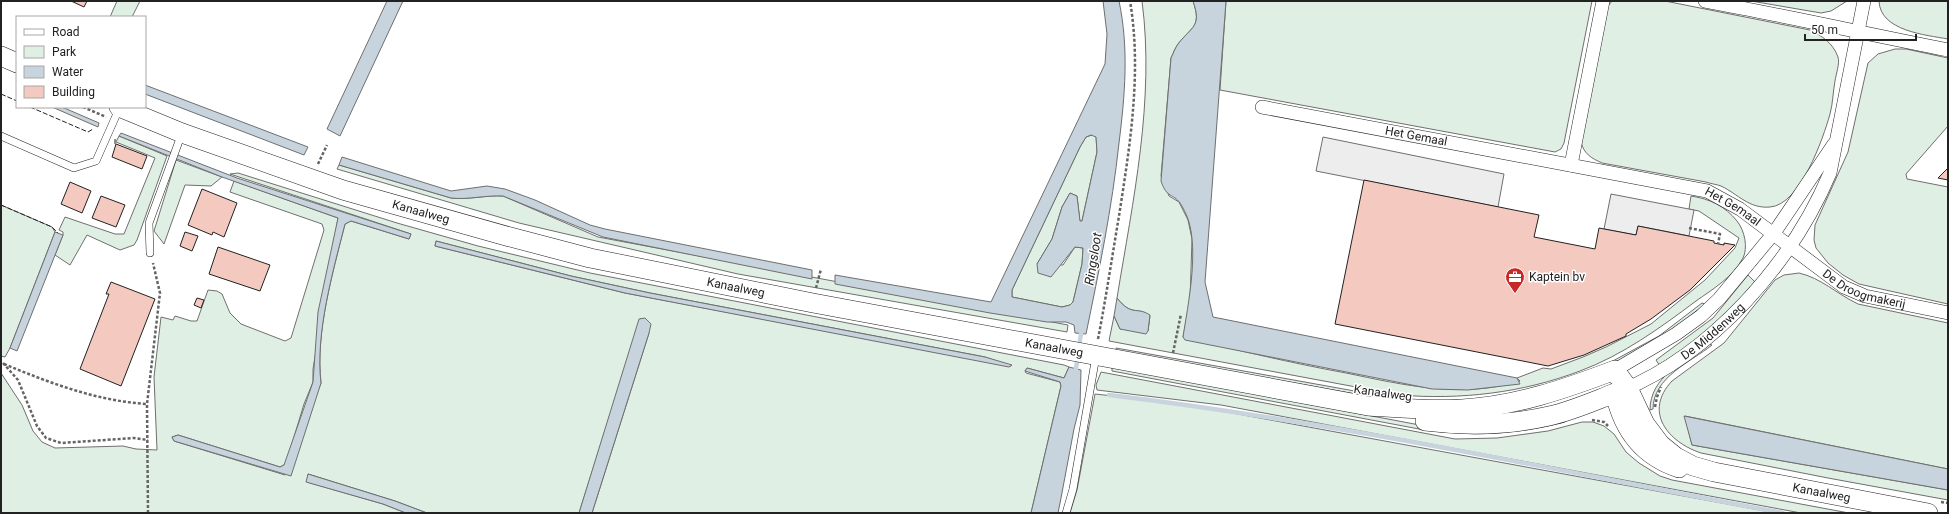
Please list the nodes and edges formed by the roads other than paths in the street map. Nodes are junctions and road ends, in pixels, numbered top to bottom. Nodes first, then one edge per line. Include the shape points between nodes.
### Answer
1 (1603, 1) edge
2 (1705, 1) edge
3 (1864, 1) edge
4 (1858, 33) junction
5 (1948, 50) edge
6 (1, 56) edge
7 (16, 63) edge
8 (1262, 107) dead end
9 (119, 108) edge
10 (121, 108) edge
11 (1, 136) edge
12 (178, 141) junction
13 (1834, 144) junction
14 (1571, 165) junction
15 (1774, 233) junction
16 (1790, 245) junction
17 (150, 253) road end
18 (1948, 313) edge
19 (1094, 347) junction
20 (1615, 370) junction
21 (1622, 391) junction
22 (1368, 406) junction
23 (1066, 513) edge
24 (1928, 513) edge

1 - 14 street
2 - 4 street via 1799,18
3 - 4 street, De Middenweg
4 - 5 street
4 - 13 street, De Middenweg
6 - 7 street
8 - 14 street, Het Gemaal
9 - 11 lane via 96,161 74,168
10 - 12 street, Kanaalweg
12 - 17 lane via 149,223
12 - 19 street, Kanaalweg via 343,190 590,258 1065,350
13 - 15 street, De Middenweg
13 - 16 street, De Middenweg via 1830,174 1822,193
14 - 15 street, Het Gemaal via 1707,191 1728,201
15 - 16 street
15 - 20 street, De Middenweg via 1719,299 1701,316
16 - 18 street, De Droogmakerij via 1836,282 1854,292
16 - 21 street, De Middenweg via 1733,315 1667,367
19 - 22 street, Kanaalweg
19 - 23 lane via 1073,489
20 - 21 street, Kanaalweg
20 - 22 street, Kanaalweg via 1534,398 1490,407 1443,410
21 - 22 street, Kanaalweg via 1548,416 1478,424 1392,416
21 - 24 street, Kanaalweg via 1660,444 1693,466

